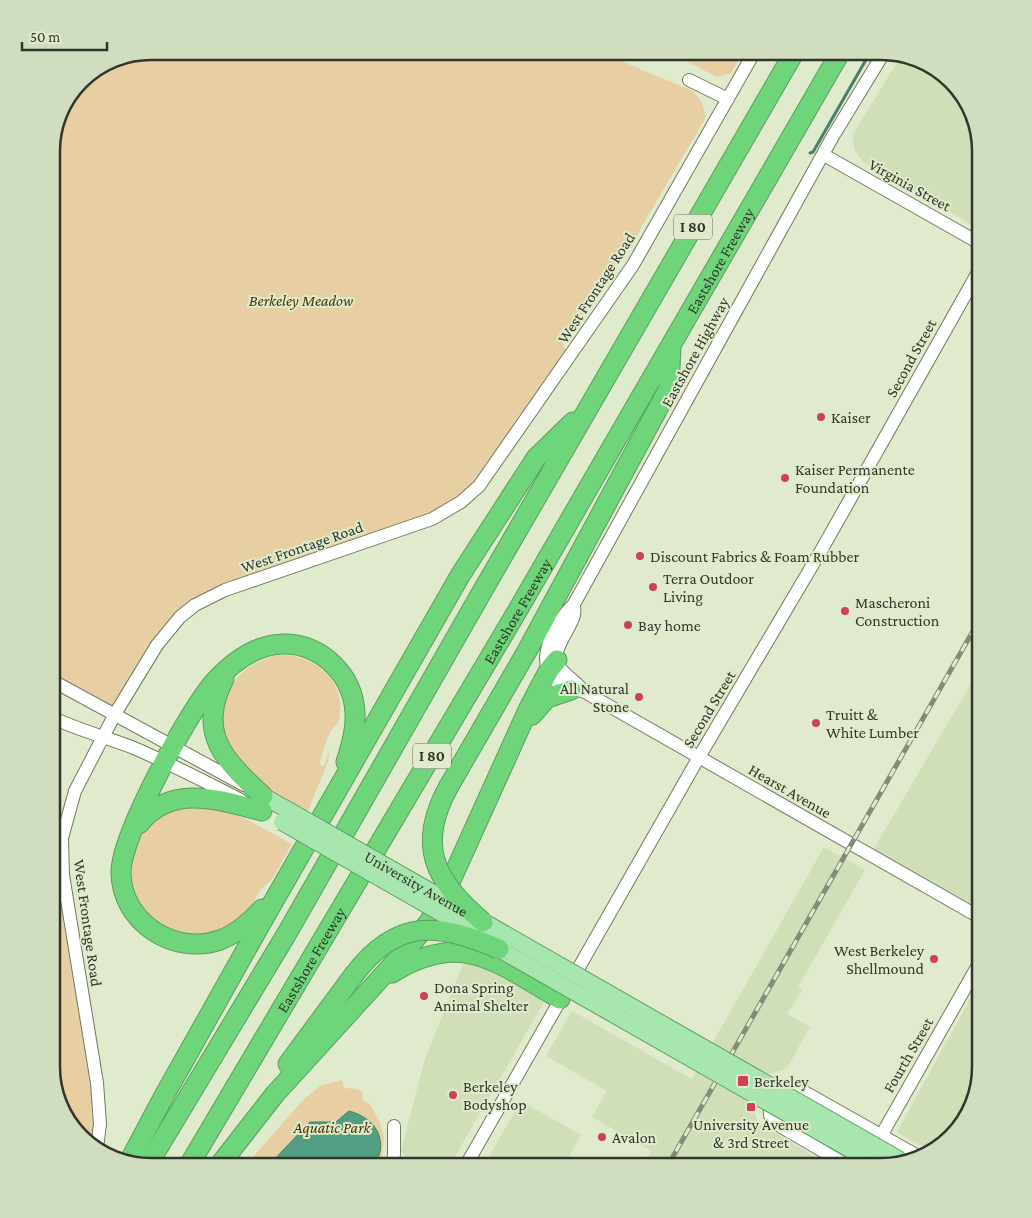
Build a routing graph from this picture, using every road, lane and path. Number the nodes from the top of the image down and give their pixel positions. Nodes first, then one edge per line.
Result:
1 (750, 60) edge
2 (790, 60) edge
3 (836, 60) edge
4 (880, 60) edge
5 (689, 80) dead end
6 (728, 99) junction
7 (824, 155) junction
8 (972, 239) edge
9 (972, 283) edge
10 (671, 343) junction
11 (592, 403) junction
12 (238, 662) junction
13 (553, 665) junction
14 (60, 685) edge
15 (577, 690) junction
16 (115, 714) junction
17 (60, 721) edge
18 (103, 736) junction
19 (511, 751) junction
20 (170, 754) junction
21 (699, 757) junction
22 (262, 804) junction
23 (285, 816) junction
24 (322, 818) junction
25 (124, 851) junction
26 (292, 870) junction
27 (972, 913) edge
28 (483, 922) junction
29 (499, 949) junction
30 (972, 976) edge
31 (560, 999) junction
32 (358, 1001) junction
33 (394, 1126) dead end
34 (881, 1136) junction
35 (98, 1141) edge
36 (230, 1151) junction
37 (911, 1153) edge
38 (133, 1156) edge
39 (894, 1157) edge
40 (152, 1158) edge
41 (193, 1158) edge
42 (225, 1158) edge
43 (392, 1158) edge
44 (470, 1158) edge
45 (835, 1158) edge
46 (865, 1158) edge
47 (870, 1158) edge

1 - 6 street, West Frontage Road
2 - 11 highway, I 80
3 - 10 highway, Eastshore Freeway / I 80
4 - 7 street, Eastshore Highway
5 - 6 street
6 - 16 street, West Frontage Road
7 - 8 street, Virginia Street
7 - 13 street, Eastshore Highway
9 - 21 street, Second Street
10 - 28 highway, bridge
10 - 41 highway, Eastshore Freeway / I 80
11 - 24 highway
11 - 40 highway, I 80
12 - 20 highway
12 - 22 highway
12 - 24 highway
13 - 15 street, Hearst Avenue
13 - 19 highway
14 - 16 street, University Avenue
15 - 19 highway
15 - 21 street, Hearst Avenue
16 - 18 street, West Frontage Road
16 - 20 street, University Avenue
17 - 18 street, University Avenue
18 - 20 street, University Avenue
18 - 35 street, West Frontage Road
19 - 32 highway
20 - 22 street, University Avenue
20 - 22 street, University Avenue
20 - 25 highway
21 - 27 street, Hearst Avenue
21 - 31 street, Second Street
22 - 23 main road, University Avenue
22 - 25 highway
23 - 28 main road, University Avenue, bridge
23 - 29 main road, University Avenue, bridge
24 - 26 highway
25 - 26 highway
26 - 38 highway
28 - 39 main road, University Avenue, bridge
29 - 36 highway, bridge
29 - 46 main road, University Avenue, bridge
30 - 34 street, Fourth Street
31 - 32 highway
31 - 44 street, Second Street
32 - 36 highway
33 - 43 street
34 - 37 street
34 - 45 street
34 - 47 street, Fourth Street
36 - 42 highway

